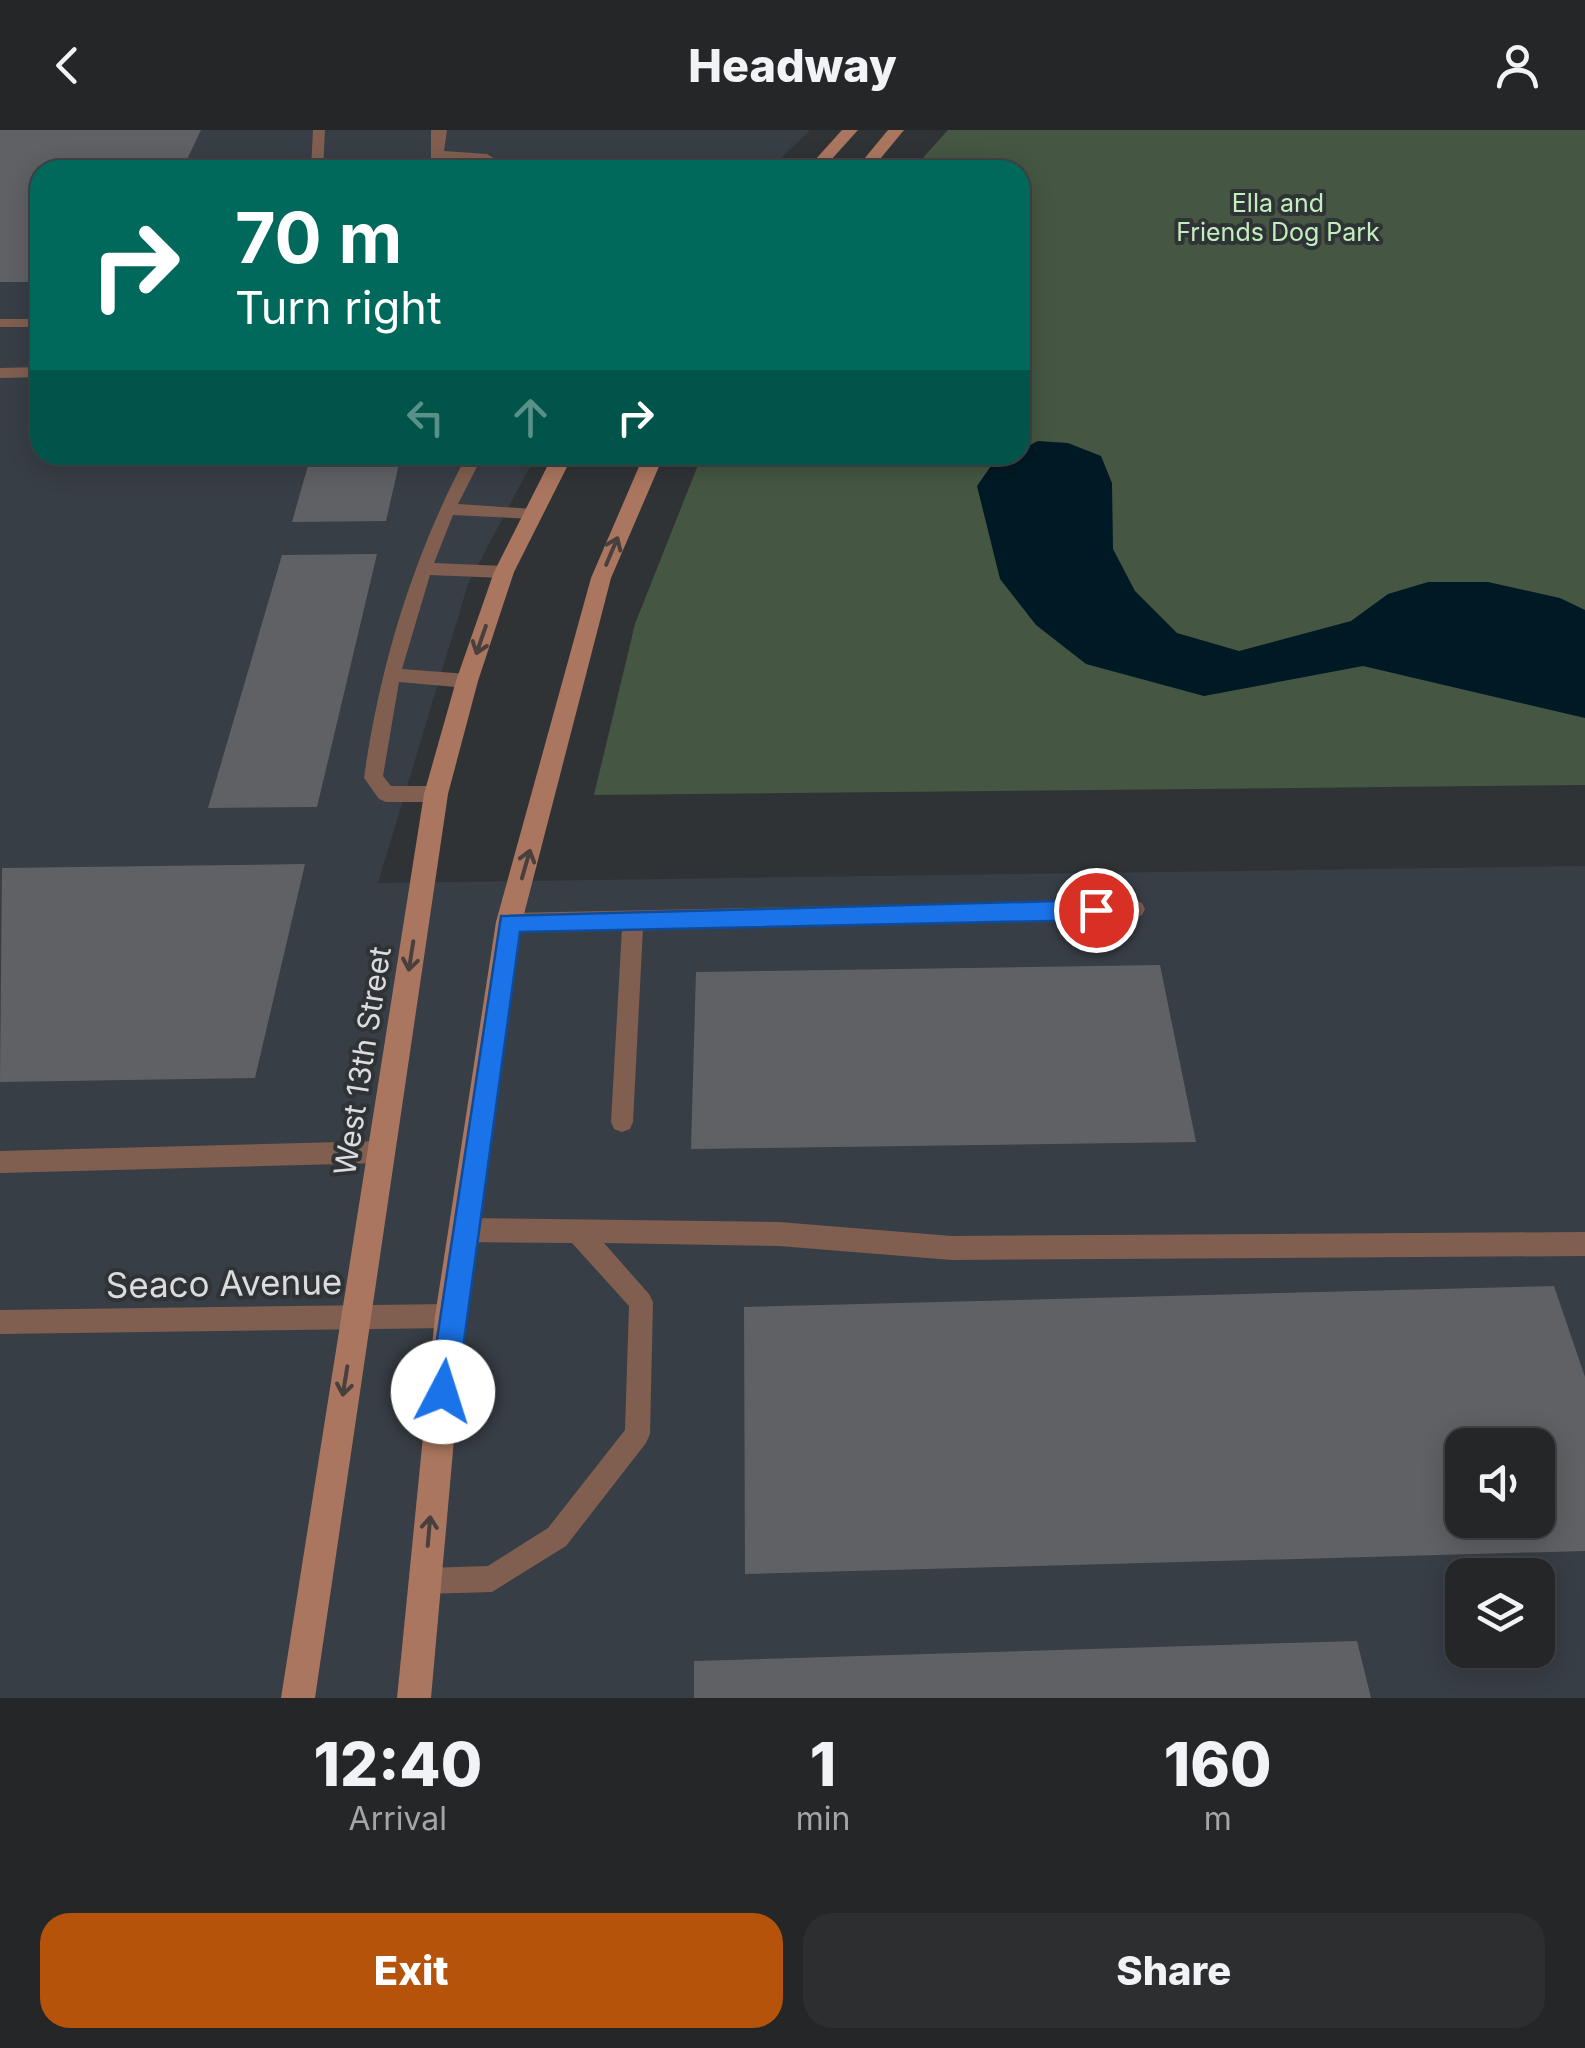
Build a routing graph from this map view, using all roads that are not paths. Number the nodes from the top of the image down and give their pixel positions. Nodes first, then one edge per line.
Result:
1 (319, 130) edge
2 (439, 130) edge
3 (850, 130) edge
4 (896, 130) edge
5 (487, 159) dead end
6 (318, 160) edge
7 (823, 160) edge
8 (871, 160) edge
9 (0, 323) edge
10 (30, 323) edge
11 (0, 372) edge
12 (30, 372) edge
13 (470, 465) edge
14 (558, 465) edge
15 (650, 465) edge
16 (448, 508) junction
17 (533, 514) junction
18 (427, 569) junction
19 (504, 572) junction
20 (392, 675) junction
21 (467, 681) junction
22 (436, 794) junction
23 (1135, 909) dead end
24 (633, 920) junction
25 (510, 922) junction
26 (622, 1122) dead end
27 (380, 1152) junction
28 (0, 1162) edge
29 (463, 1230) junction
30 (578, 1232) junction
31 (1585, 1244) edge
32 (355, 1316) junction
33 (450, 1316) junction
34 (0, 1322) edge
35 (424, 1581) junction
36 (298, 1698) edge
37 (414, 1698) edge

1 - 6 lane
2 - 5 street
3 - 7 main road
4 - 8 main road
9 - 10 lane
11 - 12 lane
13 - 16 lane
14 - 17 main road, West 13th Street
25 -> 15 main road
16 - 17 lane
16 - 18 lane
17 - 19 main road, West 13th Street
18 - 19 lane
18 - 20 lane
19 -> 21 main road, West 13th Street
20 - 21 lane
20 - 22 lane
21 - 22 main road, West 13th Street
22 -> 27 main road, West 13th Street
23 - 24 lane
24 - 25 lane
24 - 26 lane
25 - 29 main road
27 - 28 lane
27 - 32 main road, West 13th Street
29 - 30 lane
29 - 33 main road
30 - 31 lane
30 - 35 lane
32 - 33 lane, Seaco Avenue
32 - 34 lane, Seaco Avenue
32 -> 36 main road, West 13th Street
35 -> 33 main road
35 - 37 main road

